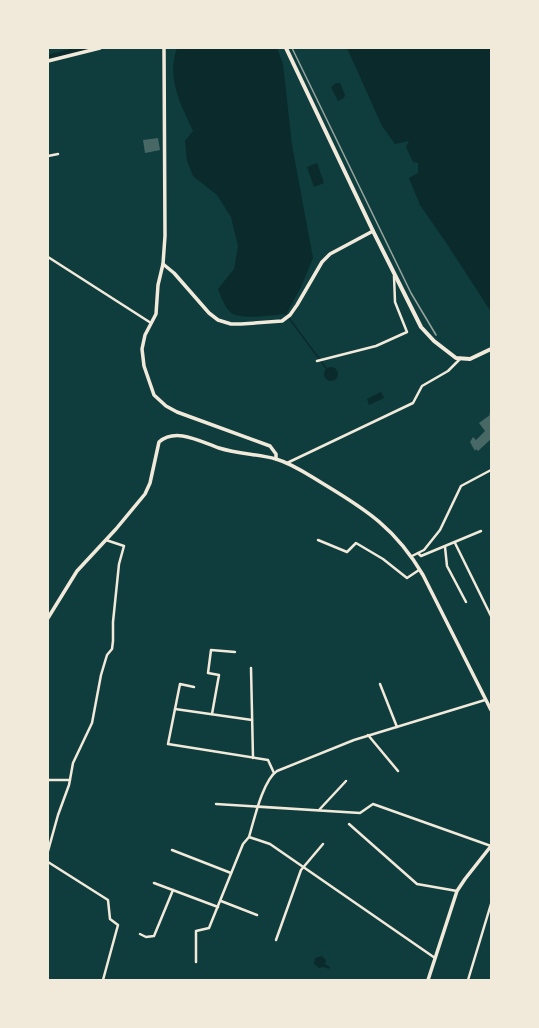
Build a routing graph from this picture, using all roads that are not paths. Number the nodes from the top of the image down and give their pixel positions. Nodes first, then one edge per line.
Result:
1 (100, 48) edge
2 (164, 48) edge
3 (286, 48) edge
4 (48, 60) edge
5 (58, 154) dead end
6 (48, 156) edge
7 (373, 231) junction
8 (48, 256) edge
9 (163, 264) junction
10 (394, 271) junction
11 (403, 289) junction
12 (395, 290) junction
13 (151, 323) junction
14 (491, 349) edge
15 (460, 359) junction
16 (320, 361) dead end
17 (276, 459) junction
18 (287, 463) junction
19 (491, 470) edge
20 (481, 531) dead end
21 (106, 540) junction
22 (318, 540) dead end
23 (455, 543) junction
24 (445, 547) junction
25 (418, 553) junction
26 (412, 556) junction
27 (420, 570) junction
28 (466, 602) dead end
29 (491, 616) edge
30 (48, 618) edge
31 (235, 652) dead end
32 (251, 668) dead end
33 (380, 684) dead end
34 (194, 687) dead end
35 (485, 700) junction
36 (175, 709) junction
37 (491, 710) edge
38 (212, 714) junction
39 (252, 720) junction
40 (397, 726) junction
41 (368, 735) junction
42 (253, 758) junction
43 (398, 771) dead end
44 (274, 773) junction
45 (48, 780) edge
46 (70, 780) junction
47 (346, 781) dead end
48 (216, 804) dead end
49 (258, 807) junction
50 (318, 810) junction
51 (349, 824) dead end
52 (249, 837) junction
53 (323, 844) dead end
54 (491, 846) edge
55 (172, 850) dead end
56 (48, 851) edge
57 (48, 862) edge
58 (304, 868) junction
59 (232, 873) junction
60 (154, 882) dead end
61 (173, 890) junction
62 (457, 891) junction
63 (221, 901) junction
64 (491, 904) edge
65 (218, 907) junction
66 (257, 915) dead end
67 (140, 934) dead end
68 (276, 940) dead end
69 (435, 958) junction
70 (196, 962) dead end
71 (103, 980) edge
72 (428, 980) edge
73 (468, 980) edge

1 - 4 street
2 - 9 street
3 - 7 main road
5 - 6 street
7 - 9 street
7 - 10 main road
8 - 13 street
9 - 13 street
10 - 11 main road
10 - 12 street
11 - 12 street
11 - 15 main road
12 - 16 street
13 - 17 street
14 - 15 main road
15 - 18 street
17 - 18 street
17 - 21 street
18 - 26 street
19 - 25 street
20 - 23 street
21 - 30 street
21 - 46 street
22 - 27 street
23 - 24 street
23 - 29 street
24 - 25 street
24 - 28 street
25 - 26 street
26 - 27 street
27 - 35 street
31 - 38 street
32 - 39 street
33 - 40 street
34 - 36 street
35 - 37 street
35 - 40 street
36 - 38 street
36 - 42 street
38 - 39 street
39 - 42 street
40 - 41 street
41 - 43 street
41 - 44 street
42 - 44 street
44 - 49 street
45 - 46 street
46 - 56 street
47 - 50 street
48 - 49 street
49 - 50 street
49 - 52 street
50 - 54 street
51 - 62 street
52 - 58 street
52 - 59 street
53 - 58 street
54 - 62 street
55 - 59 street
57 - 71 street
58 - 68 street
58 - 69 street
59 - 63 street
60 - 61 street
61 - 65 street
61 - 67 street
62 - 69 street
63 - 65 street
63 - 66 street
64 - 73 street
65 - 70 street
69 - 72 street

